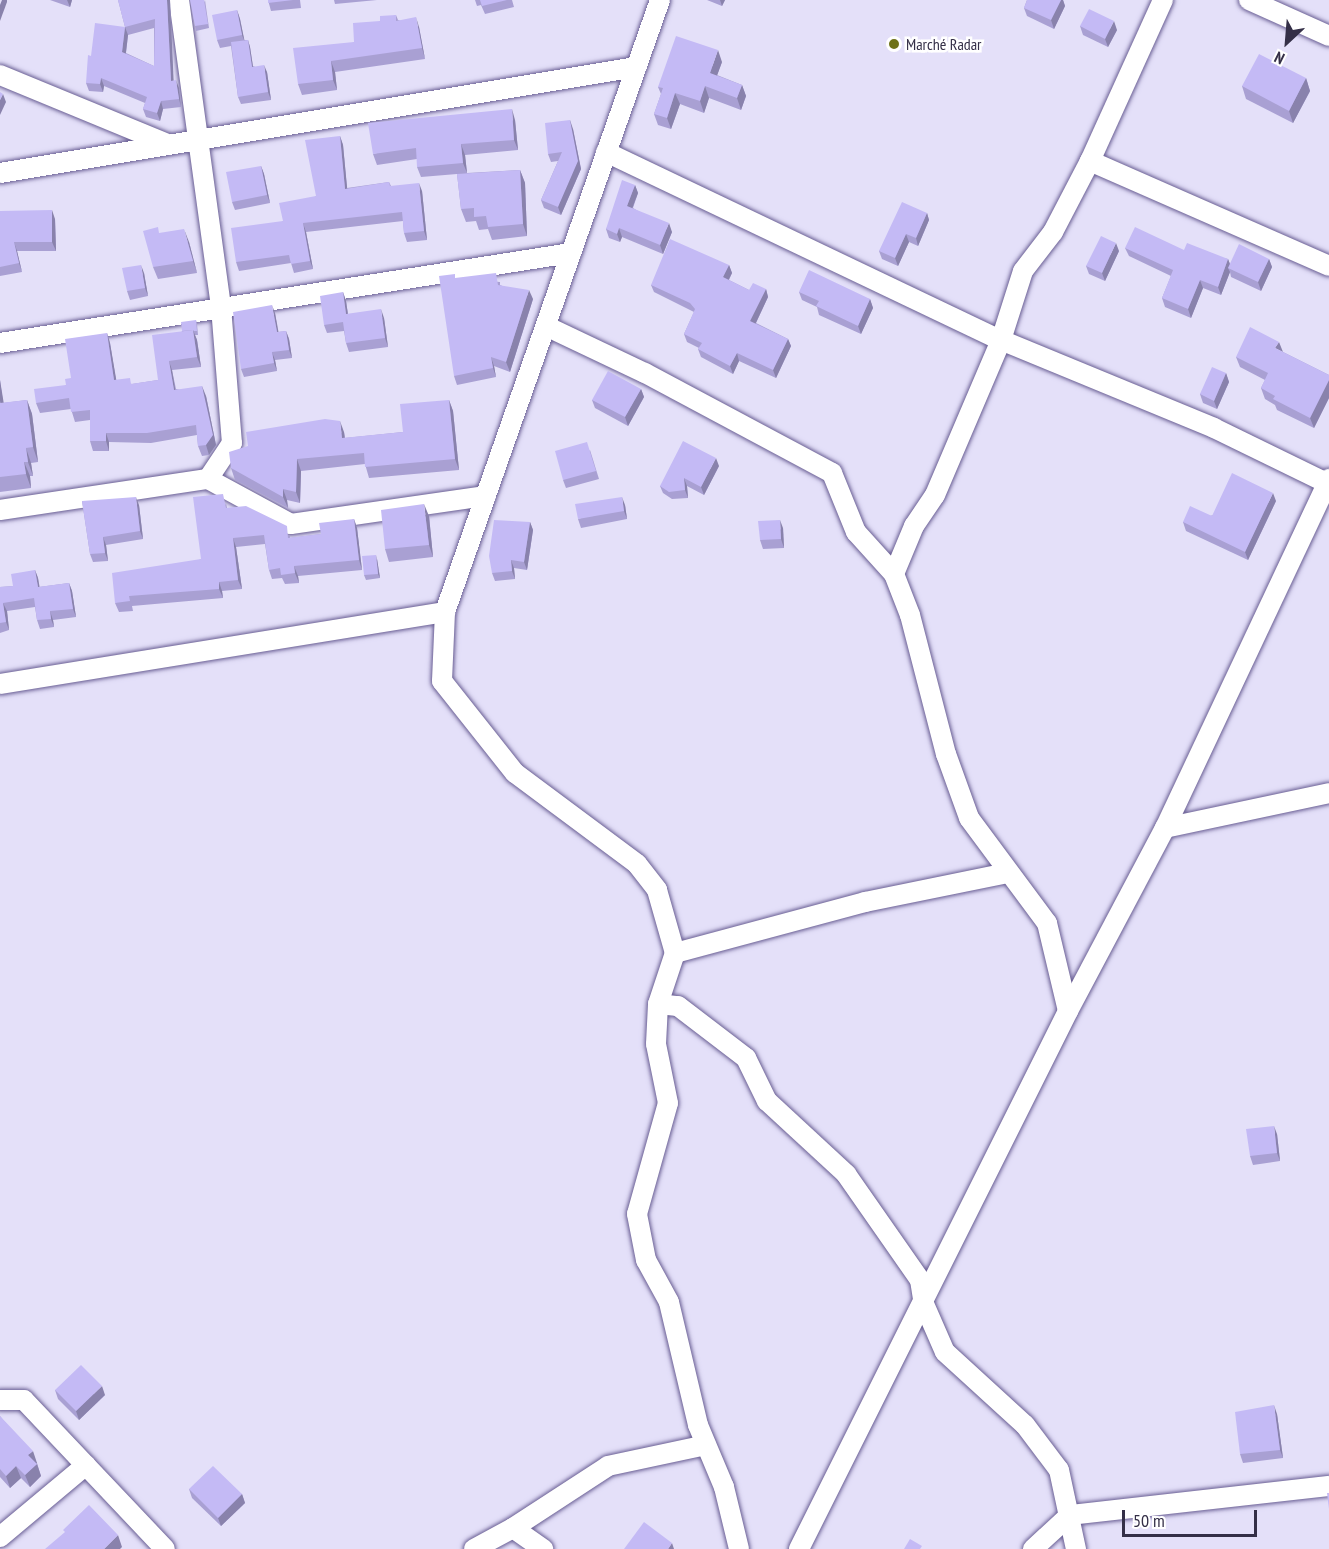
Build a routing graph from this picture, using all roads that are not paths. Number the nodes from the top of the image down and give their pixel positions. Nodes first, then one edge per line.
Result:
1 (178, 0) edge
2 (660, 0) edge
3 (1163, 0) edge
4 (1249, 0) edge
5 (1329, 36) edge
6 (636, 67) junction
7 (0, 75) edge
8 (200, 142) junction
9 (168, 145) junction
10 (606, 152) junction
11 (1090, 161) junction
12 (0, 173) edge
13 (571, 253) junction
14 (1329, 266) edge
15 (221, 308) junction
16 (548, 327) junction
17 (1001, 340) junction
18 (0, 343) edge
19 (208, 479) junction
20 (1328, 481) edge
21 (486, 496) junction
22 (0, 510) edge
23 (894, 574) junction
24 (446, 612) junction
25 (0, 684) edge
26 (1329, 793) edge
27 (1165, 828) junction
28 (1008, 873) junction
29 (675, 953) junction
30 (658, 1004) junction
31 (1068, 1011) junction
32 (924, 1304) junction
33 (0, 1400) edge
34 (706, 1445) junction
35 (86, 1465) junction
36 (1329, 1486) edge
37 (1070, 1515) junction
38 (513, 1528) junction
39 (0, 1537) edge
40 (165, 1549) edge
41 (474, 1549) edge
42 (543, 1549) edge
43 (739, 1549) edge
44 (799, 1549) edge
45 (1033, 1549) edge
46 (1076, 1549) edge

1 - 8 street
2 - 6 street
3 - 11 street
4 - 5 street
6 - 8 street
6 - 10 street
7 - 9 street
8 - 9 street
8 - 15 street
9 - 12 street
10 - 13 street
10 - 17 street
11 - 14 street
11 - 17 street
13 - 15 street
13 - 16 street
15 - 18 street
15 - 19 street
16 - 21 street
16 - 23 street
17 - 20 street
17 - 23 street
19 - 21 street
19 - 22 street
20 - 27 street
21 - 24 street
23 - 28 street
24 - 25 street
24 - 29 street
26 - 27 street
27 - 31 street
28 - 29 street
28 - 31 street
29 - 30 street
30 - 32 street
30 - 34 street
31 - 32 street
32 - 37 street
32 - 44 street
33 - 35 street
34 - 38 street
34 - 43 street
35 - 39 street
35 - 40 street
36 - 37 street
37 - 45 street
37 - 46 street
38 - 41 street
38 - 42 street

